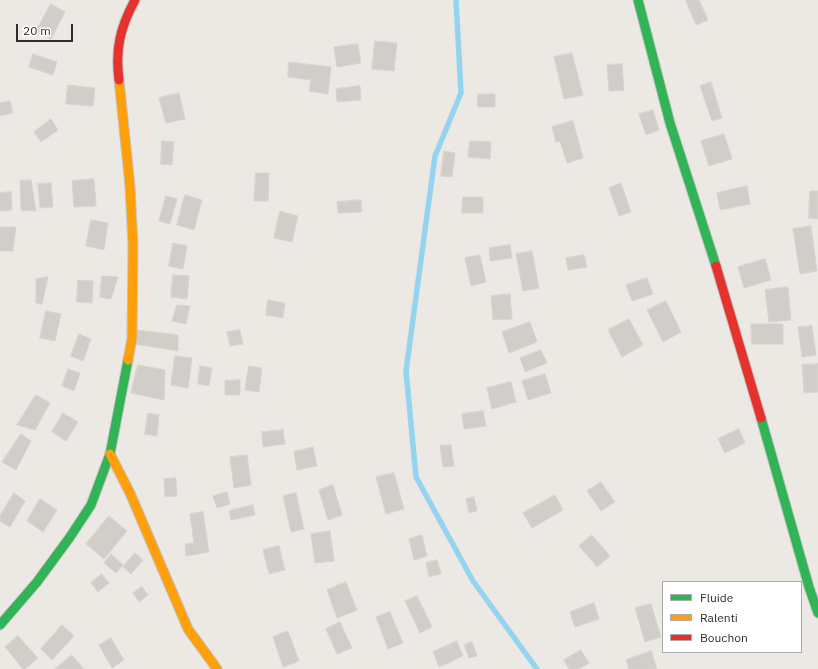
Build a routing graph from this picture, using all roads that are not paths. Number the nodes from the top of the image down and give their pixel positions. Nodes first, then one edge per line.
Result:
1 (135, 0) edge
2 (638, 0) edge
3 (110, 454) junction
4 (818, 613) edge
5 (0, 625) edge
6 (217, 669) edge

1 - 3 street
2 - 4 street
3 - 5 street
3 - 6 street

